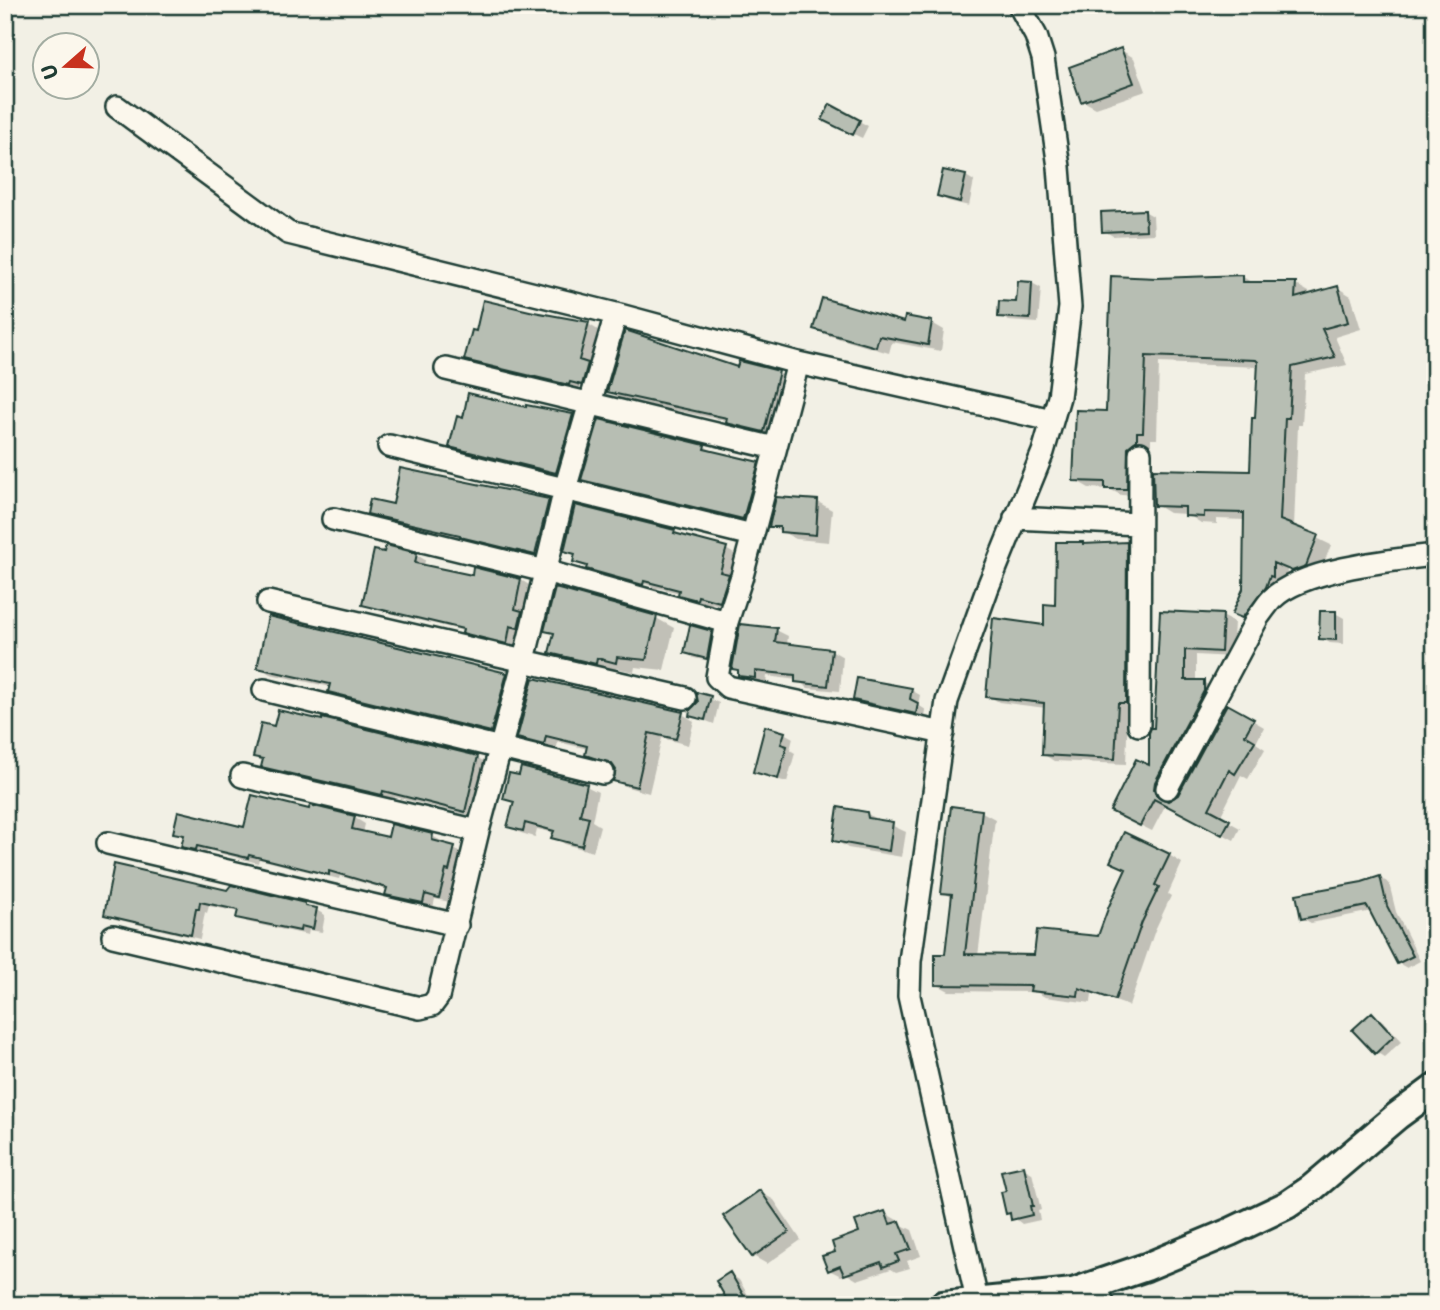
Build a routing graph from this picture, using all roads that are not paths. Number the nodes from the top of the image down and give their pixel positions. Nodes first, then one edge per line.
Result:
1 (1019, 5) edge
2 (117, 107) dead end
3 (616, 314) junction
4 (798, 363) junction
5 (446, 369) dead end
6 (589, 404) junction
7 (1052, 420) junction
8 (389, 446) dead end
9 (775, 448) junction
10 (1140, 453) dead end
11 (565, 489) junction
12 (1015, 518) junction
13 (333, 519) dead end
14 (1138, 524) junction
15 (752, 535) junction
16 (1435, 555) edge
17 (545, 571) junction
18 (268, 602) dead end
19 (727, 622) junction
20 (524, 660) junction
21 (264, 690) dead end
22 (685, 698) dead end
23 (1139, 725) dead end
24 (943, 733) junction
25 (500, 748) junction
26 (603, 773) dead end
27 (242, 776) dead end
28 (1167, 788) dead end
29 (478, 831) junction
30 (108, 843) dead end
31 (457, 925) junction
32 (113, 936) dead end
33 (1435, 1088) edge
34 (1099, 1295) edge
35 (977, 1300) junction
36 (943, 1305) edge

1 - 7 street
2 - 3 street
3 - 4 street
3 - 6 street
4 - 7 street
4 - 9 street
5 - 6 street
6 - 9 street
6 - 11 street
7 - 12 street
8 - 11 street
9 - 15 street
10 - 14 street
11 - 15 street
11 - 17 street
12 - 14 street
12 - 24 street
13 - 17 street
14 - 23 street
15 - 19 street
16 - 28 street
17 - 19 street
17 - 20 street
18 - 20 street
19 - 24 street
20 - 22 street
20 - 25 street
21 - 25 street
24 - 35 street
25 - 26 street
25 - 29 street
27 - 29 street
29 - 31 street
30 - 31 street
31 - 32 street
33 - 34 street
34 - 35 street
35 - 36 street

